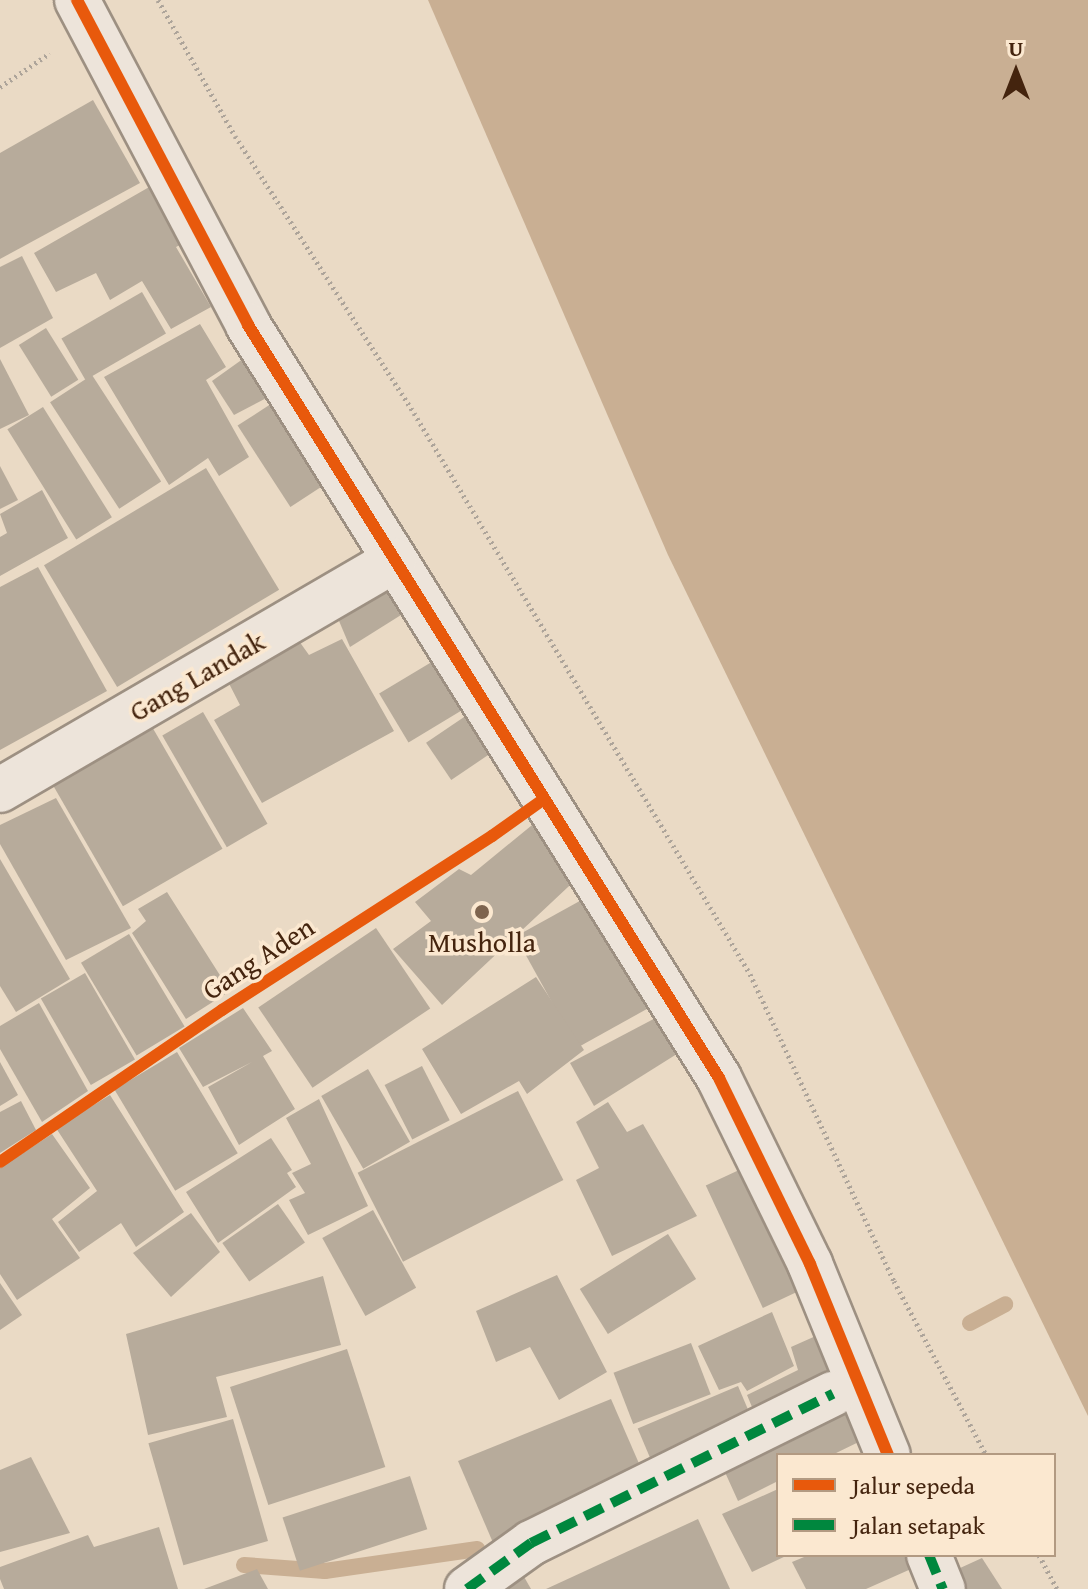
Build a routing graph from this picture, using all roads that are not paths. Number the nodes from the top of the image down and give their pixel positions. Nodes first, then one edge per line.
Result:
1 (77, 0) edge
2 (394, 561) junction
3 (0, 790) edge
4 (833, 1394) dead end
5 (887, 1453) edge
6 (930, 1557) edge
7 (467, 1589) edge
8 (943, 1589) edge

1 - 2 street
2 - 3 street, Gang Landak
2 - 5 street
4 - 7 street
6 - 8 street

